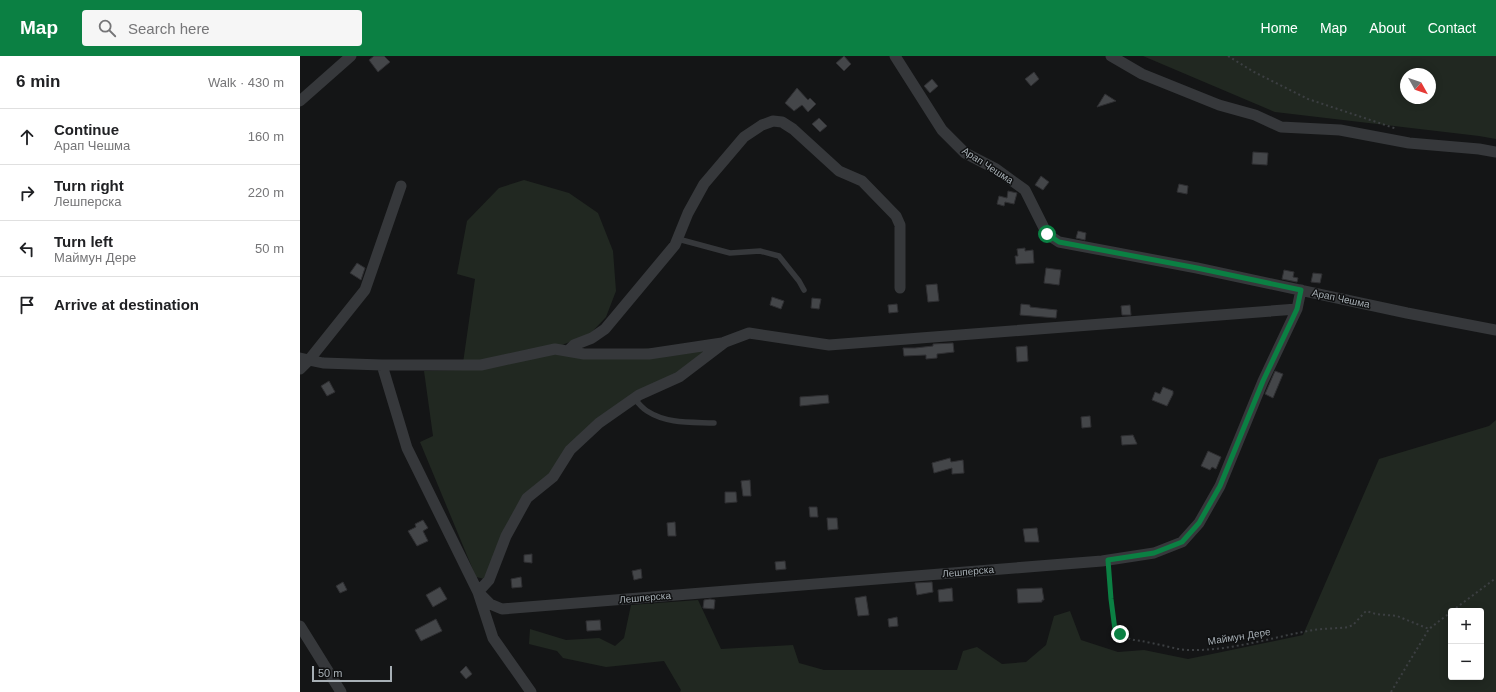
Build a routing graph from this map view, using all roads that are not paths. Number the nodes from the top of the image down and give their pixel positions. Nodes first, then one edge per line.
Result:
1 (351, 56) edge
2 (895, 56) edge
3 (1111, 56) edge
4 (300, 101) edge
5 (1496, 152) edge
6 (402, 186) dead end
7 (678, 239) junction
8 (900, 288) dead end
9 (804, 290) dead end
10 (1301, 290) junction
11 (1297, 309) junction
12 (1496, 330) edge
13 (725, 342) junction
14 (568, 351) junction
15 (305, 359) edge
16 (382, 365) junction
17 (300, 370) edge
18 (634, 398) junction
19 (714, 423) dead end
20 (478, 592) junction
21 (300, 626) edge
22 (341, 692) edge
23 (531, 692) edge

1 - 4 street
2 - 10 street, Арап Чешма
3 - 5 street
6 - 15 street
7 - 8 street
7 - 9 lane
7 - 14 street
10 - 11 street, Лешперска
10 - 12 street, Арап Чешма
11 - 13 street
11 - 20 street, Лешперска
13 - 14 street
13 - 18 street
14 - 16 street
15 - 16 street
15 - 17 street
16 - 20 street
18 - 19 lane
18 - 20 street
20 - 23 street
21 - 22 street

